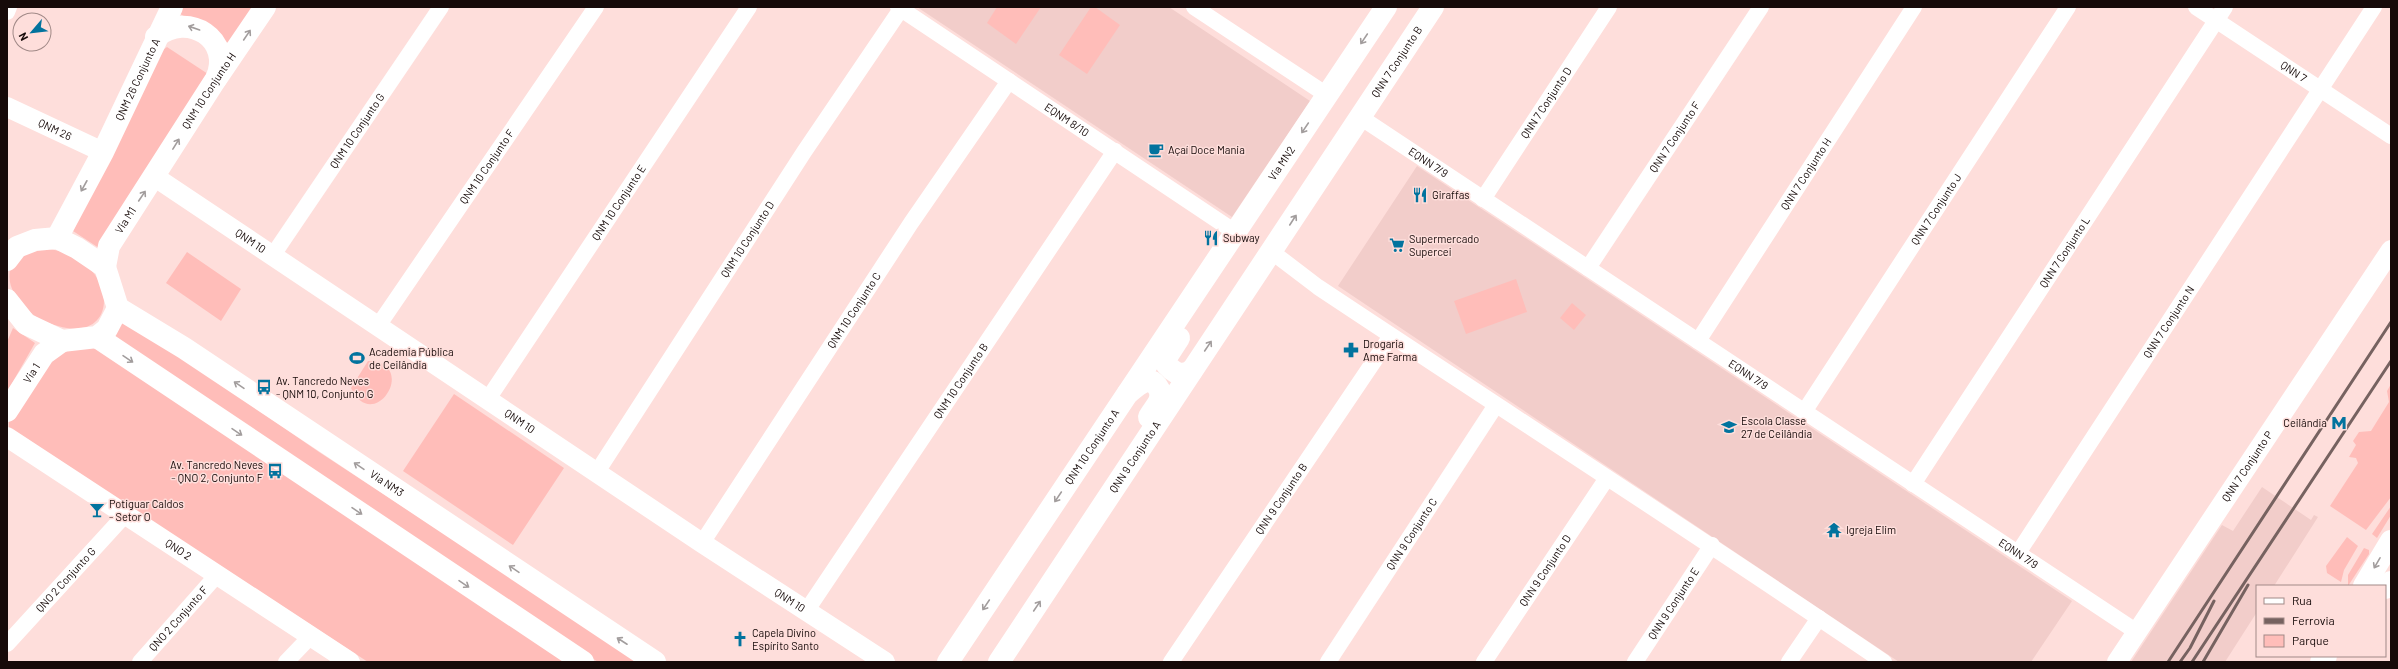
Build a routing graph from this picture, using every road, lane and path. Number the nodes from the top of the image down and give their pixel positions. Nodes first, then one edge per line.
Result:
1 (10, 7) edge
2 (172, 7) edge
3 (265, 7) edge
4 (441, 7) edge
5 (596, 7) edge
6 (749, 7) edge
7 (1386, 7) edge
8 (1420, 7) edge
9 (1433, 7) edge
10 (1609, 7) edge
11 (1761, 7) edge
12 (1914, 7) edge
13 (2068, 7) edge
14 (2196, 7) edge
15 (2225, 7) edge
16 (2374, 7) edge
17 (899, 8) edge
18 (1205, 10) edge
19 (7, 12) edge
20 (2216, 21) junction
21 (156, 37) junction
22 (1009, 81) junction
23 (214, 82) junction
24 (2319, 89) junction
25 (1327, 96) junction
26 (7, 107) edge
27 (1363, 112) junction
28 (2391, 136) edge
29 (1115, 151) junction
30 (103, 152) junction
31 (155, 177) junction
32 (1483, 199) junction
33 (1249, 211) junction
34 (1235, 232) junction
35 (57, 238) junction
36 (10, 250) edge
37 (2391, 250) edge
38 (1272, 252) junction
39 (273, 255) junction
40 (105, 267) junction
41 (1588, 268) junction
42 (118, 308) junction
43 (9, 309) edge
44 (378, 326) junction
45 (1391, 336) junction
46 (96, 337) junction
47 (62, 341) junction
48 (1698, 341) junction
49 (1192, 370) junction
50 (1126, 395) junction
51 (488, 399) junction
52 (1496, 405) junction
53 (7, 411) edge
54 (1804, 412) junction
55 (7, 437) edge
56 (597, 472) junction
57 (1607, 478) junction
58 (1913, 484) junction
59 (124, 516) junction
60 (2391, 541) edge
61 (702, 543) junction
62 (1712, 545) junction
63 (2018, 553) junction
64 (1068, 560) junction
65 (217, 576) junction
66 (2365, 585) edge
67 (807, 610) junction
68 (1819, 618) junction
69 (2137, 632) junction
70 (310, 637) junction
71 (7, 644) edge
72 (140, 662) edge
73 (286, 662) edge
74 (350, 662) edge
75 (583, 662) edge
76 (655, 662) edge
77 (885, 662) edge
78 (948, 662) edge
79 (999, 662) edge
80 (1171, 662) edge
81 (1328, 662) edge
82 (1484, 662) edge
83 (1635, 662) edge
84 (1789, 662) edge
85 (1884, 662) edge
86 (2117, 662) edge

1 - 19 street
2 - 21 main road, QNM 26 Conjunto A
23 -> 3 main road, QNM 10 Conjunto H
4 - 39 street, QNM 10 Conjunto G
5 - 44 street, QNM 10 Conjunto F
6 - 51 street, QNM 10 Conjunto E
7 -> 25 main road, Via MN2
8 - 27 main road
9 - 27 main road, QNN 7 Conjunto B
10 - 32 street, QNN 7 Conjunto D
11 - 41 street, QNN 7 Conjunto F
12 - 48 street, QNN 7 Conjunto H
13 - 54 street, QNN 7 Conjunto J
14 - 20 street, QNN 7
15 - 20 street, QNN 7 Conjunto L
16 - 24 street, QNN 7 Conjunto N
17 - 22 street, EQNM 8/10
17 - 56 street, QNM 10 Conjunto D
18 - 25 street
20 - 24 street, QNN 7
20 - 58 street, QNN 7 Conjunto L
23 -> 21 main road
21 - 30 main road, QNM 26 Conjunto A
22 - 29 street, EQNM 8/10
22 - 61 street, QNM 10 Conjunto C
31 -> 23 main road, QNM 10 Conjunto H
24 - 28 street, QNN 7
24 - 63 street, QNN 7 Conjunto N
25 -> 33 main road, Via MN2
26 - 30 street, QNM 26
27 - 32 street, EQNN 7/9
38 -> 27 main road
29 - 34 street, EQNM 8/10
29 - 67 street, QNM 10 Conjunto B
30 -> 35 main road
31 - 39 street, QNM 10
40 -> 31 main road, Via M1
32 - 41 street, EQNN 7/9
33 - 34 main road, Via MN2
33 - 49 main road
34 - 50 main road, QNM 10 Conjunto A
35 - 36 main road
35 - 40 main road
37 - 69 street, QNN 7 Conjunto P
38 - 45 street
49 -> 38 main road, QNN 9 Conjunto A
39 - 44 street, QNM 10
40 - 42 main road
41 - 48 street, EQNN 7/9
42 - 46 main road
76 -> 42 main road, Via NM3
43 - 47 main road
44 - 51 street, QNM 10
45 - 52 street
45 - 80 street, QNN 9 Conjunto B
46 - 47 main road
46 -> 75 main road
47 - 53 main road, Via 1
48 - 54 street, EQNN 7/9
49 - 64 main road, QNN 9 Conjunto A
50 - 64 main road
50 -> 78 main road, QNM 10 Conjunto A
51 - 56 street, QNM 10
52 - 57 street
52 - 81 street, QNN 9 Conjunto C
54 - 58 street, EQNN 7/9
55 - 59 street, QNO 2
56 - 61 street, QNM 10
57 - 62 street
57 - 82 street, QNN 9 Conjunto D
58 - 63 street, EQNN 7/9
59 - 65 street, QNO 2
59 - 71 street, QNO 2 Conjunto G
60 -> 66 main road
61 - 67 street, QNM 10
62 - 68 street
62 - 83 street, QNN 9 Conjunto E
63 - 69 street, EQNN 7/9
79 -> 64 main road, QNN 9 Conjunto A
65 - 70 street, QNO 2
65 - 72 street, QNO 2 Conjunto F
67 - 77 street, QNM 10
68 - 84 street
68 - 85 street
69 - 86 street, QNN 7 Conjunto P
70 - 73 street
70 - 74 street, QNO 2

